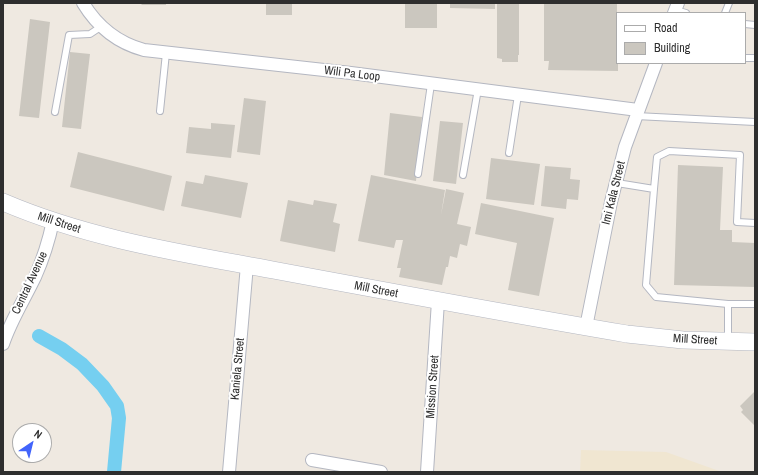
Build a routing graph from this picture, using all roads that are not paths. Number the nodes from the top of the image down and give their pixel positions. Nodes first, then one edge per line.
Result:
1 (83, 3) edge
2 (102, 26) junction
3 (166, 53) junction
4 (656, 64) edge
5 (431, 84) junction
6 (478, 89) junction
7 (518, 95) junction
8 (160, 111) dead end
9 (55, 112) dead end
10 (637, 113) junction
11 (755, 122) edge
12 (509, 153) dead end
13 (418, 174) dead end
14 (463, 175) dead end
15 (617, 182) junction
16 (654, 189) junction
17 (3, 202) edge
18 (53, 221) junction
19 (755, 223) edge
20 (247, 266) junction
21 (438, 301) junction
22 (728, 304) junction
23 (755, 304) edge
24 (586, 327) junction
25 (728, 341) junction
26 (755, 342) edge
27 (3, 344) edge
28 (312, 460) dead end
29 (229, 472) edge
30 (381, 472) edge
31 (427, 472) edge

1 - 2 street, Wili Pa Loop
2 - 3 street, Wili Pa Loop
2 - 9 lane
3 - 5 street, Wili Pa Loop
3 - 8 lane
4 - 10 street, Imi Kala Street
5 - 6 street, Wili Pa Loop
5 - 13 lane
6 - 7 street, Wili Pa Loop
6 - 14 lane
7 - 10 street, Wili Pa Loop
7 - 12 lane
10 - 11 lane
10 - 15 street, Imi Kala Street
15 - 16 lane
15 - 24 street, Imi Kala Street
16 - 19 lane
16 - 22 lane
17 - 18 street, Mill Street
18 - 20 street, Mill Street
18 - 27 street, Central Avenue
20 - 21 street, Mill Street
20 - 29 street, Kaniela Street
21 - 24 street, Mill Street
21 - 31 street, Mission Street
22 - 23 lane
22 - 25 lane
24 - 25 street, Mill Street
25 - 26 street, Mill Street
28 - 30 street

